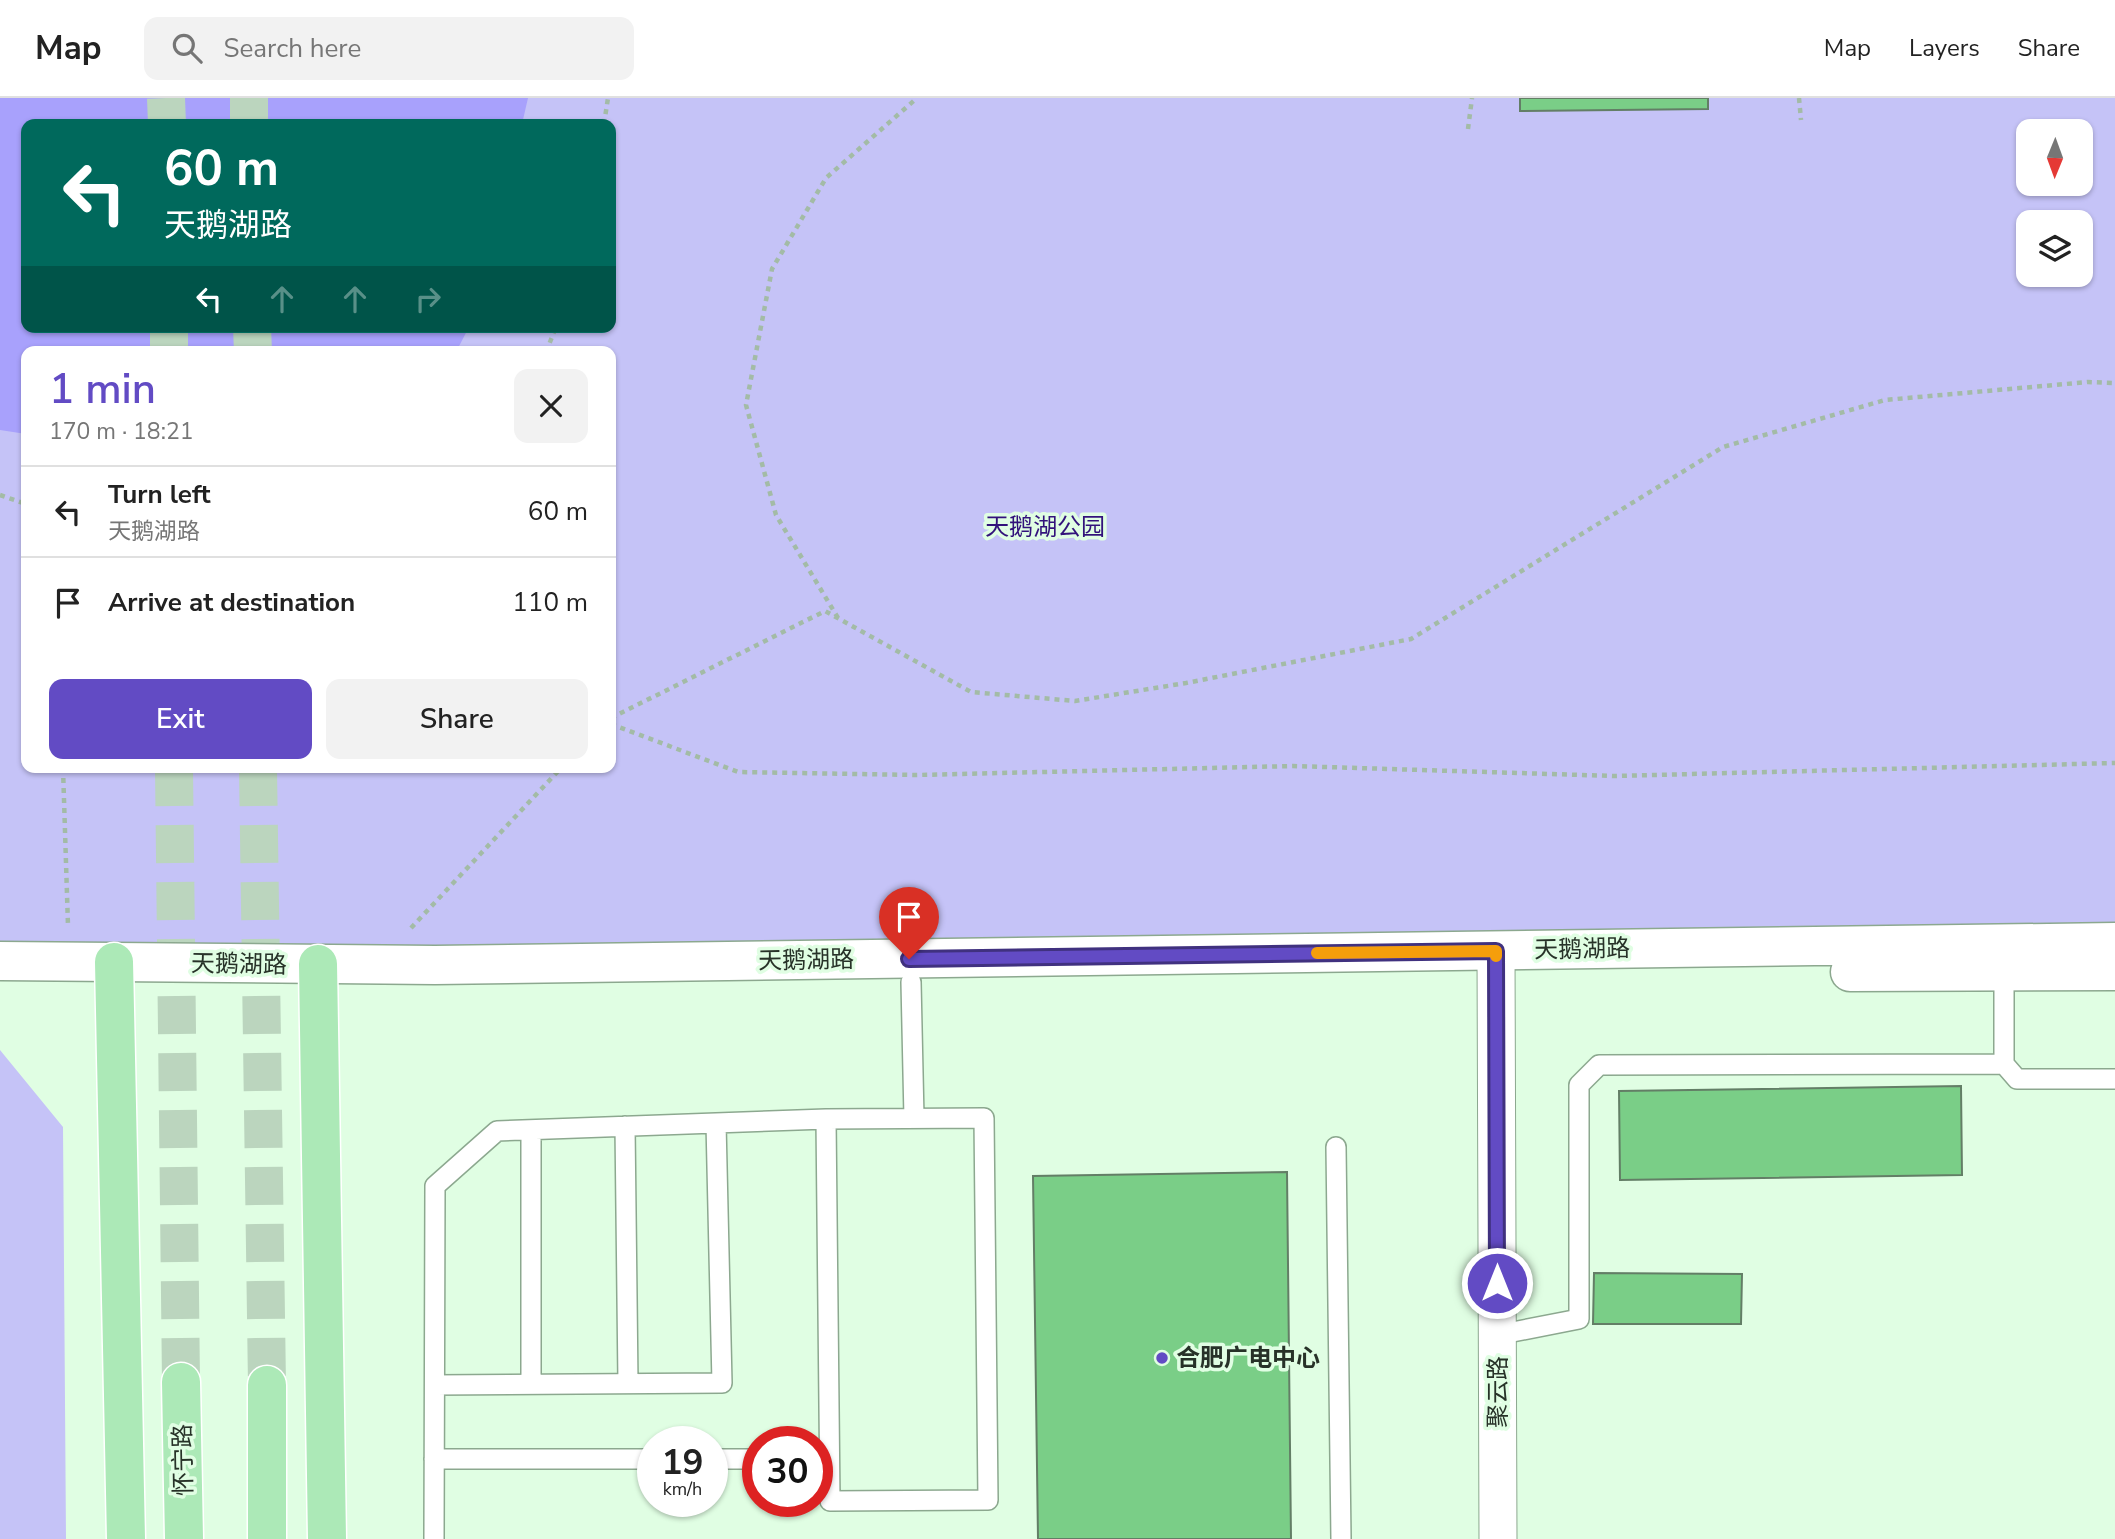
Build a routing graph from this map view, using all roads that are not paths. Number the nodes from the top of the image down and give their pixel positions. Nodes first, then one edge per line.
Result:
1 (2115, 942) edge
2 (1495, 960) junction
3 (0, 961) edge
4 (2115, 971) edge
5 (2004, 973) junction
6 (114, 974) junction
7 (318, 975) junction
8 (911, 982) junction
9 (0, 985) edge
10 (2004, 1064) junction
11 (2115, 1079) edge
12 (914, 1118) junction
13 (827, 1119) junction
14 (716, 1123) junction
15 (625, 1126) junction
16 (531, 1130) junction
17 (1336, 1147) dead end
18 (1497, 1335) junction
19 (181, 1382) tunnel mouth
20 (628, 1383) junction
21 (531, 1384) junction
22 (267, 1385) tunnel mouth
23 (435, 1385) junction
24 (824, 1426) edge
25 (434, 1459) junction
26 (637, 1459) edge
27 (833, 1501) edge
28 (126, 1539) edge
29 (184, 1539) edge
30 (268, 1539) edge
31 (327, 1539) edge
32 (434, 1539) edge
33 (1341, 1539) edge
34 (1498, 1539) edge

1 - 2 street, 天鹅湖路
2 - 5 street, 天鹅湖路
2 - 7 street, 天鹅湖路
2 - 8 street, 天鹅湖路
2 - 18 street, 聚云路
3 - 6 street, 天鹅湖路
4 - 5 street, 天鹅湖路
5 - 10 lane
6 - 7 street, 天鹅湖路
6 - 9 street, 天鹅湖路
6 - 28 main road
7 - 8 street, 天鹅湖路
7 - 31 main road
8 - 12 lane
10 - 11 lane
10 - 18 lane
12 - 13 lane
12 - 27 lane
13 - 14 lane
13 - 24 lane
14 - 15 lane
14 - 20 lane
15 - 16 lane
15 - 20 lane
16 - 21 lane
16 - 23 lane
17 - 33 lane
18 - 34 street, 聚云路
19 - 29 main road, 怀宁路
20 - 21 lane
21 - 23 lane
22 - 30 main road
23 - 25 lane
25 - 26 lane
25 - 32 lane

